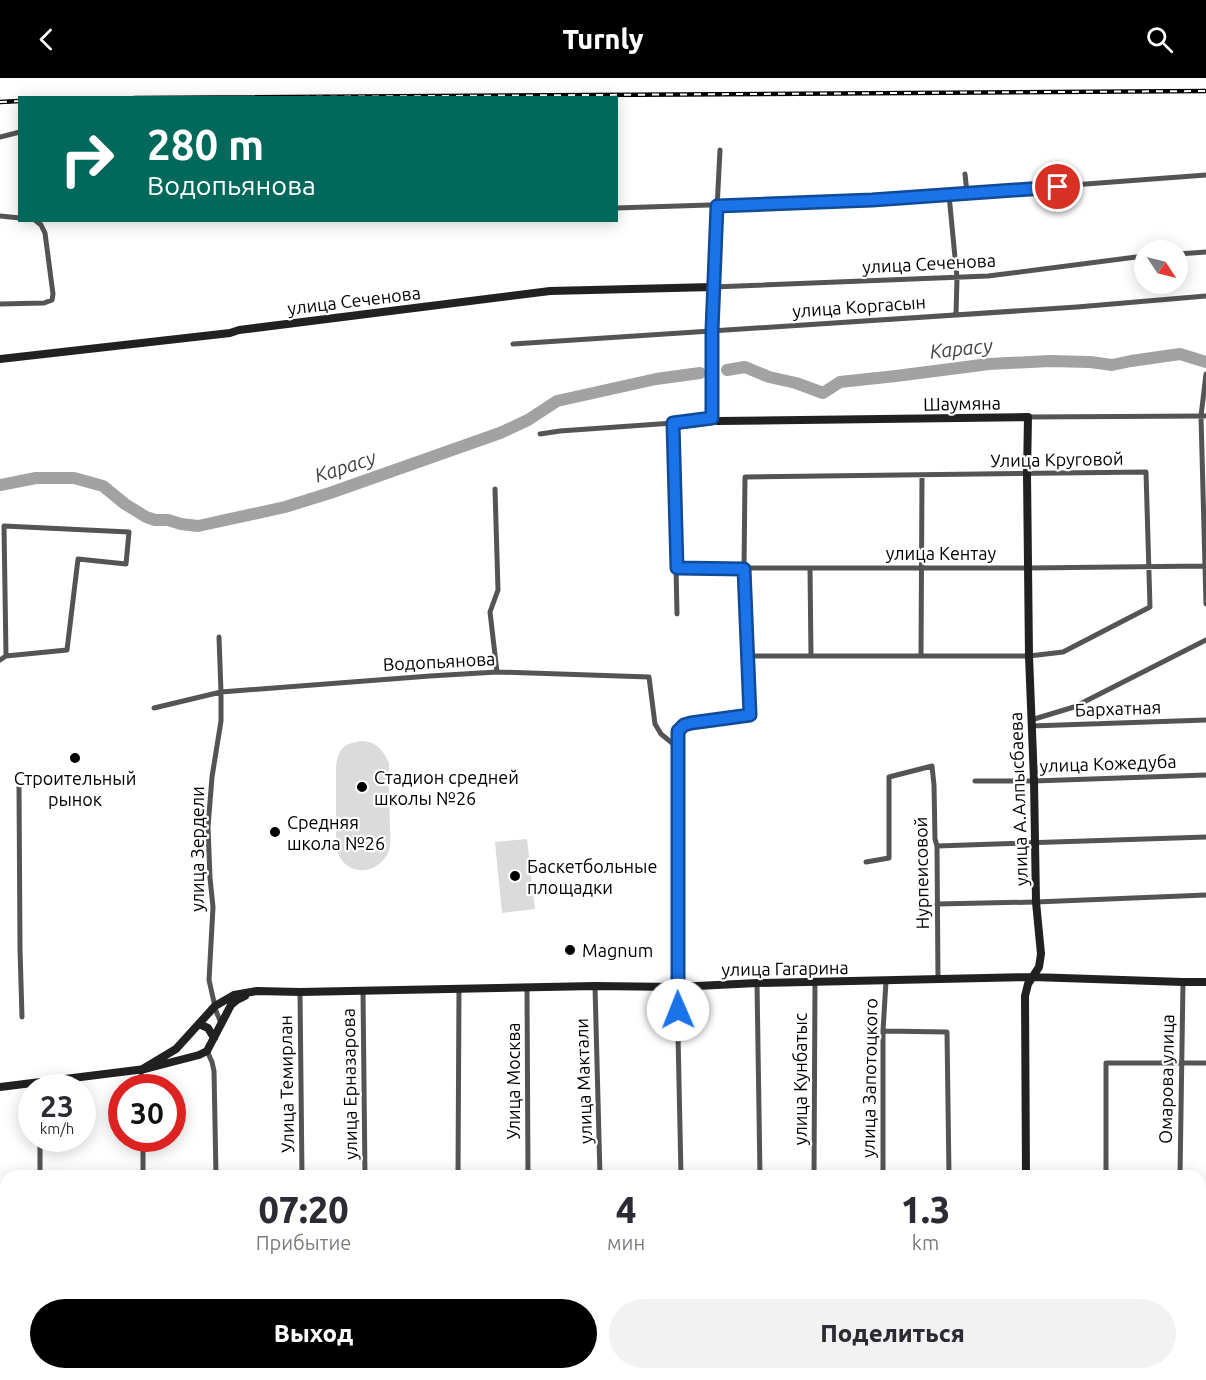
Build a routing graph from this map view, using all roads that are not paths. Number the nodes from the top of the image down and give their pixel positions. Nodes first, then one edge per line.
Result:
1 (18, 132) edge
2 (0, 137) edge
3 (720, 150) dead end
4 (965, 174) dead end
5 (1206, 175) edge
6 (967, 193) junction
7 (949, 195) junction
8 (717, 206) junction
9 (618, 208) edge
10 (0, 216) edge
11 (18, 218) edge
12 (37, 222) edge
13 (1206, 252) edge
14 (1188, 253) edge
15 (1134, 257) edge
16 (957, 278) junction
17 (714, 287) junction
18 (1206, 296) edge
19 (0, 304) edge
20 (956, 315) junction
21 (712, 330) junction
22 (513, 344) dead end
23 (0, 359) edge
24 (1206, 374) edge
25 (1204, 416) edge
26 (1028, 417) junction
27 (715, 420) junction
28 (673, 423) junction
29 (540, 434) dead end
30 (1027, 474) junction
31 (922, 476) junction
32 (495, 489) dead end
33 (1205, 566) edge
34 (1149, 567) junction
35 (677, 568) junction
36 (810, 568) junction
37 (922, 568) junction
38 (1028, 568) junction
39 (744, 569) junction
40 (1206, 604) edge
41 (677, 614) dead end
42 (219, 637) dead end
43 (1206, 640) edge
44 (6, 656) junction
45 (748, 656) junction
46 (811, 656) junction
47 (921, 656) junction
48 (1029, 656) junction
49 (0, 660) edge
50 (497, 672) junction
51 (221, 692) junction
52 (154, 708) dead end
53 (1206, 720) edge
54 (1031, 723) junction
55 (677, 747) junction
56 (1206, 775) edge
57 (975, 781) dead end
58 (1034, 781) junction
59 (19, 786) dead end
60 (1206, 837) edge
61 (1035, 843) junction
62 (937, 846) junction
63 (866, 862) dead end
64 (1206, 895) edge
65 (1036, 902) junction
66 (937, 904) junction
67 (1032, 977) junction
68 (938, 980) junction
69 (886, 981) junction
70 (815, 982) junction
71 (1183, 982) junction
72 (1206, 982) edge
73 (757, 983) junction
74 (595, 986) junction
75 (527, 987) junction
76 (677, 987) junction
77 (459, 988) junction
78 (257, 991) junction
79 (363, 991) junction
80 (300, 992) junction
81 (215, 1006) junction
82 (22, 1017) dead end
83 (221, 1023) junction
84 (199, 1024) junction
85 (883, 1031) junction
86 (214, 1038) junction
87 (176, 1049) junction
88 (207, 1051) junction
89 (181, 1060) junction
90 (1206, 1063) edge
91 (1182, 1064) junction
92 (141, 1070) junction
93 (141, 1074) edge
94 (96, 1077) edge
95 (18, 1087) edge
96 (0, 1088) edge
97 (40, 1152) edge
98 (143, 1152) edge
99 (40, 1170) edge
100 (142, 1170) edge
101 (216, 1170) edge
102 (302, 1170) edge
103 (366, 1170) edge
104 (458, 1170) edge
105 (528, 1170) edge
106 (600, 1170) edge
107 (681, 1170) edge
108 (760, 1170) edge
109 (814, 1170) edge
110 (883, 1170) edge
111 (949, 1170) edge
112 (1026, 1170) edge
113 (1106, 1170) edge
114 (1180, 1170) edge

1 - 2 street
3 - 8 street
4 - 6 street
5 - 6 street
6 - 7 street
7 - 8 street
7 - 16 street
8 - 9 street
8 - 17 street
10 - 11 street
12 - 19 street
13 - 14 street
15 - 16 street, улица Сеченова
16 - 17 street, улица Сеченова
16 - 20 street
17 - 21 street
17 - 23 street, улица Сеченова
18 - 20 street, улица Коргасын
20 - 21 street, улица Коргасын
21 - 22 street, улица Коргасын
21 - 27 street
24 - 25 street
25 - 26 street, Шаумяна
25 - 33 street
26 - 27 street, Шаумяна
26 - 30 street, улица А.Алпысбаева
27 - 28 street, Шаумяна
28 - 29 street, Шаумяна
28 - 35 street
30 - 31 street, Улица Круговой
30 - 34 street, Улица Круговой
30 - 38 street, улица А.Алпысбаева
31 - 37 street
31 - 39 street, Улица Круговой
32 - 50 street
33 - 34 street, улица Кентау
33 - 40 street
34 - 38 street, улица Кентау
34 - 48 street, Улица Круговой
35 - 39 street, улица Кентау
35 - 41 street
36 - 37 street, улица Кентау
36 - 39 street, улица Кентау
36 - 46 street
37 - 38 street, улица Кентау
37 - 47 street
38 - 48 street, улица А.Алпысбаева
39 - 45 street
42 - 51 street, улица Зердели
43 - 54 street
44 - 44 street
44 - 49 street
45 - 46 street, Улица Круговой
45 - 55 street
46 - 47 street, Улица Круговой
47 - 48 street, Улица Круговой
48 - 54 street, улица А.Алпысбаева
50 - 51 street, Водопьянова
50 - 55 street, Водопьянова
51 - 52 street, Водопьянова
51 - 81 street, улица Зердели
53 - 54 street, Бархатная
54 - 58 street, улица А.Алпысбаева
55 - 76 street
56 - 58 street, улица Кожедуба
57 - 58 street, улица Кожедуба
58 - 61 street, улица А.Алпысбаева
59 - 82 street
60 - 61 street
61 - 62 street
61 - 65 street, улица А.Алпысбаева
62 - 63 street, Нурпеисовой
62 - 66 street, Нурпеисовой
64 - 65 street
65 - 66 street
65 - 67 street, улица А.Алпысбаева
66 - 68 street, Нурпеисовой
67 - 68 street, улица Гагарина
67 - 71 street, улица Гагарина
67 - 112 street, улица А.Алпысбаева
68 - 69 street, улица Гагарина
69 - 70 street, улица Гагарина
69 - 85 street, улица Запотоцкого
70 - 73 street, улица Гагарина
70 - 109 street, улица Кунбатыс
71 - 72 street, улица Гагарина
71 - 91 street, Омарова улица
73 - 76 street, улица Гагарина
73 - 108 street
74 - 75 street, улица Гагарина
74 - 76 street, улица Гагарина
74 - 106 street, улица Мактали
75 - 77 street, улица Гагарина
75 - 105 street, Улица Москва
76 - 107 street
77 - 79 street, улица Гагарина
77 - 104 street
78 - 80 street, улица Гагарина
78 - 81 street, улица Гагарина
78 - 83 street, улица Гагарина
79 - 80 street, улица Гагарина
79 - 103 street, улица Ерназарова
80 - 102 street, Улица Темирлан
81 - 83 street, улица Зердели
81 - 84 street, улица Гагарина
83 - 86 street, улица Гагарина
84 - 86 street
84 - 87 street, улица Гагарина
85 - 110 street, улица Запотоцкого
85 - 111 street
86 - 88 street, улица Гагарина
87 - 89 street
87 - 92 street, улица Гагарина
88 - 89 street, улица Гагарина
88 - 101 street
89 - 92 street, улица Гагарина
90 - 91 street
91 - 113 street
91 - 114 street, Омарова улица
92 - 93 street
92 - 94 street, улица Гагарина
95 - 96 street, улица Гагарина
97 - 99 street
98 - 100 street

